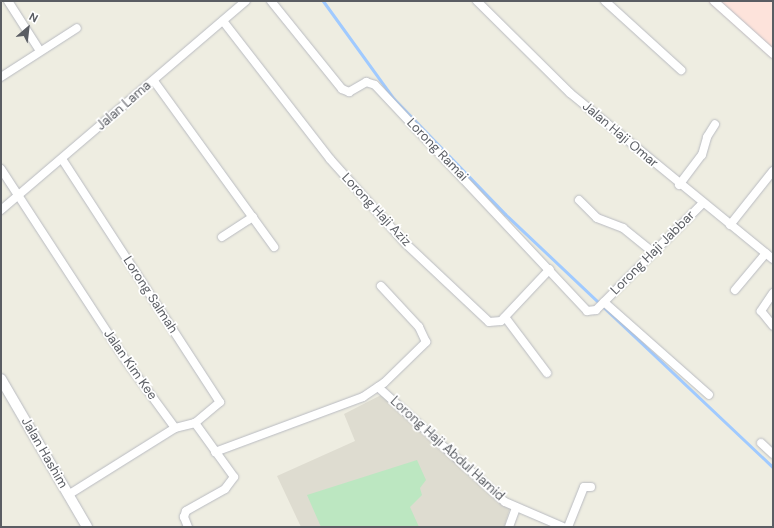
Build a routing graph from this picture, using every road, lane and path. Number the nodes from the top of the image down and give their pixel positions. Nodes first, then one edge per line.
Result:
1 (8, 1) edge
2 (246, 1) edge
3 (271, 1) edge
4 (477, 1) edge
5 (605, 1) edge
6 (714, 1) edge
7 (223, 21) junction
8 (77, 28) dead end
9 (40, 51) junction
10 (773, 54) edge
11 (681, 70) dead end
12 (1, 77) edge
13 (154, 81) junction
14 (715, 124) dead end
15 (62, 159) junction
16 (1, 169) edge
17 (773, 171) edge
18 (679, 185) junction
19 (18, 196) junction
20 (579, 200) dead end
21 (702, 204) junction
22 (1, 210) edge
23 (253, 217) junction
24 (730, 225) junction
25 (222, 237) dead end
26 (274, 247) dead end
27 (653, 252) junction
28 (766, 253) junction
29 (773, 259) edge
30 (550, 268) junction
31 (381, 286) dead end
32 (735, 290) dead end
33 (773, 293) edge
34 (600, 306) junction
35 (505, 317) junction
36 (773, 326) edge
37 (547, 373) dead end
38 (1, 379) edge
39 (378, 387) junction
40 (709, 395) dead end
41 (195, 423) junction
42 (175, 428) junction
43 (761, 443) dead end
44 (215, 452) junction
45 (773, 454) edge
46 (591, 487) dead end
47 (68, 494) junction
48 (516, 508) junction
49 (87, 527) edge
50 (188, 527) edge
51 (509, 527) edge
52 (563, 527) edge
53 (568, 527) edge

1 - 9 street
2 - 7 street, Jalan Lama
3 - 30 street, Lorong Ramai
4 - 18 street, Jalan Haji Omar
5 - 11 street
6 - 10 street
7 - 13 street, Jalan Lama
7 - 35 street, Lorong Haji Aziz
8 - 9 street
9 - 12 street
13 - 15 street, Jalan Lama
13 - 23 street
14 - 18 street
15 - 19 street, Jalan Lama
15 - 41 street, Lorong Salmah
16 - 19 street, Jalan Kim Kee
17 - 24 street
18 - 21 street, Jalan Haji Omar
19 - 22 street, Jalan Lama
19 - 42 street, Jalan Kim Kee
20 - 27 street
21 - 24 street, Jalan Haji Omar
21 - 27 street, Lorong Haji Jabbar
23 - 25 street
23 - 26 street
24 - 28 street, Jalan Haji Omar
27 - 34 street, Lorong Haji Jabbar
28 - 29 street, Jalan Haji Omar
28 - 32 street
30 - 34 street, Lorong Ramai
30 - 35 street
31 - 39 street
33 - 36 street
34 - 40 street
35 - 37 street
38 - 47 street, Jalan Hashim
39 - 44 street
39 - 48 street, Lorong Haji Abdul Hamid
41 - 42 street
41 - 44 street
42 - 47 street
43 - 45 street
44 - 50 street
46 - 53 street
47 - 49 street, Jalan Hashim
48 - 51 street
48 - 52 street, Lorong Haji Abdul Hamid

